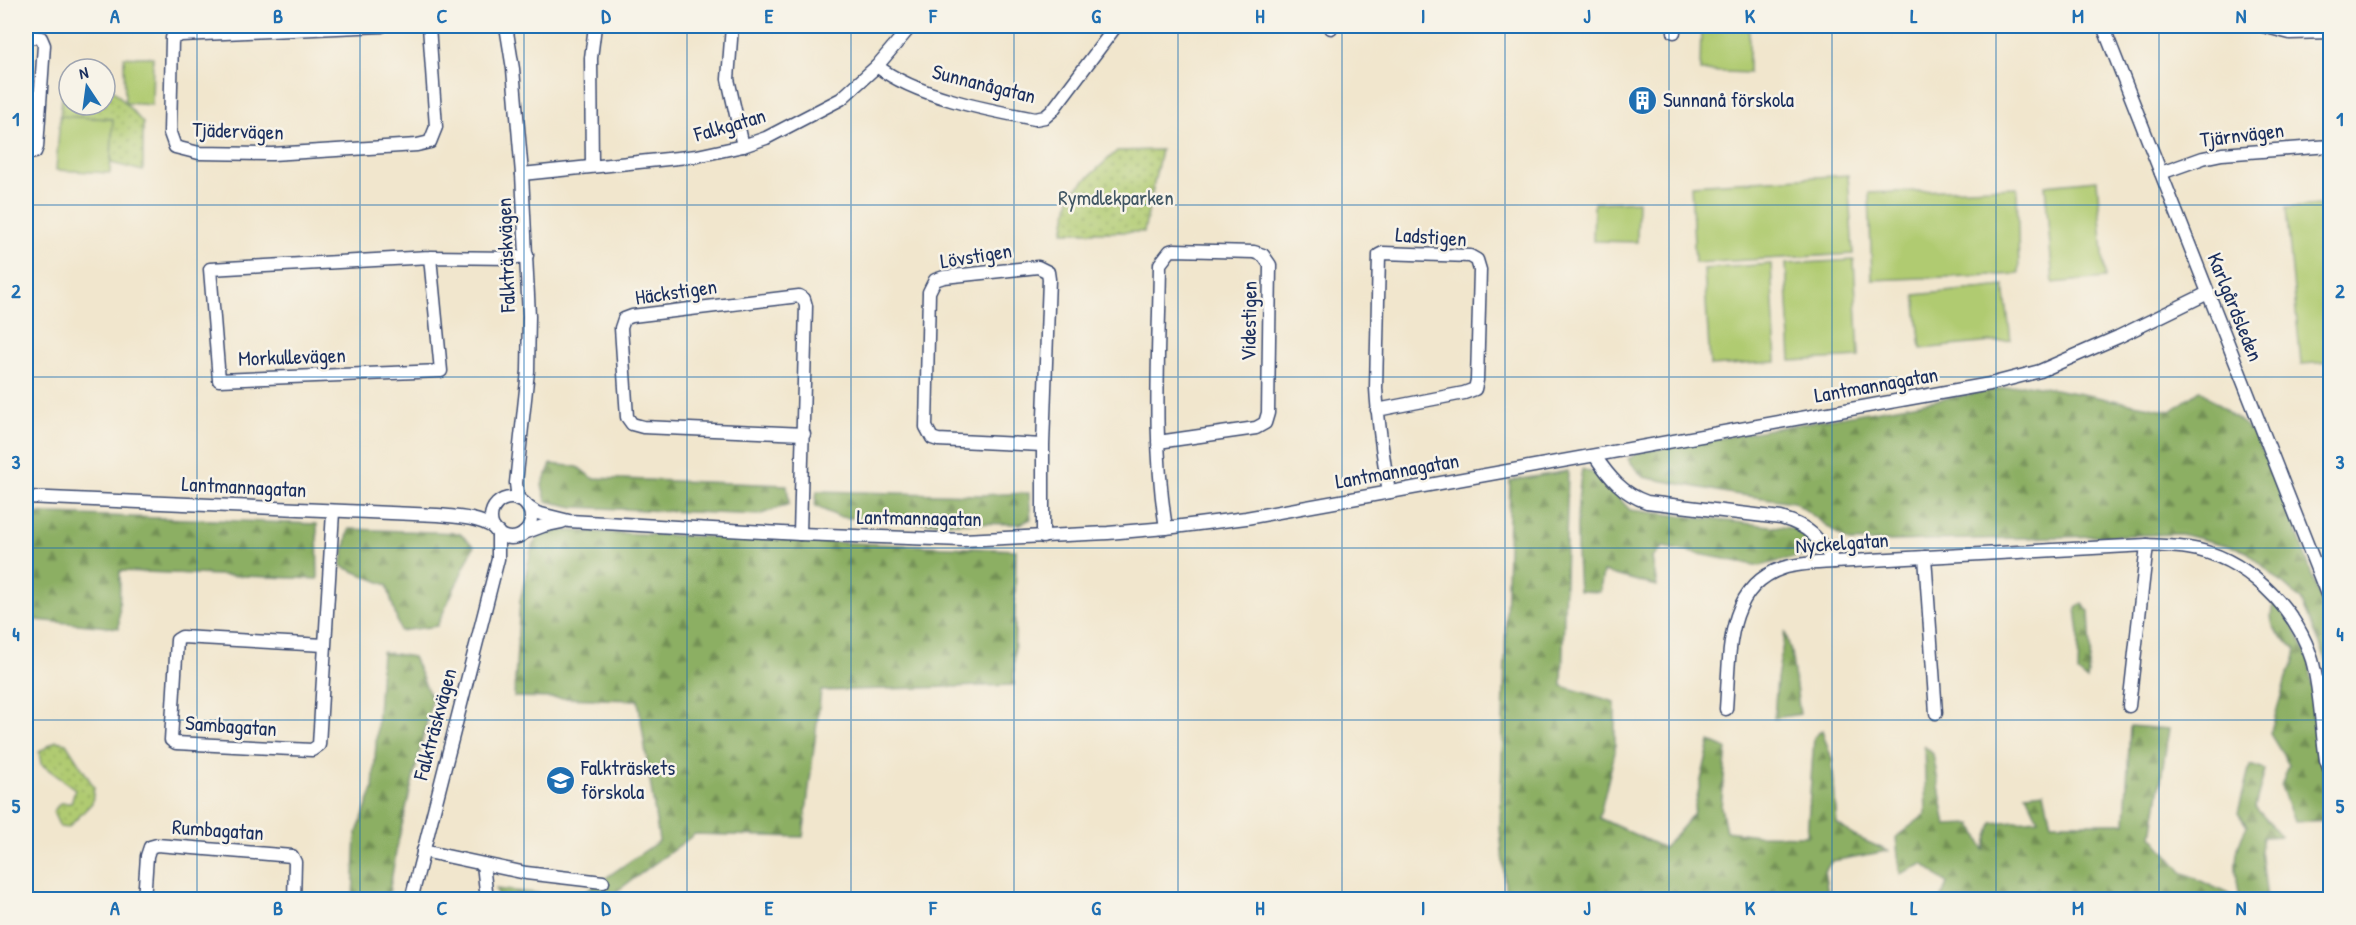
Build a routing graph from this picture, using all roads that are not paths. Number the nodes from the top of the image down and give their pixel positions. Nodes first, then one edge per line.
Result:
1 (382, 26) edge
2 (429, 26) edge
3 (506, 26) edge
4 (595, 26) edge
5 (732, 26) edge
6 (893, 26) edge
7 (1116, 26) edge
8 (2103, 26) edge
9 (2263, 26) edge
10 (908, 30) edge
11 (2331, 32) edge
12 (26, 36) edge
13 (877, 66) junction
14 (742, 146) junction
15 (2331, 146) edge
16 (26, 154) edge
17 (592, 166) junction
18 (2162, 173) junction
19 (522, 174) junction
20 (527, 255) junction
21 (430, 257) junction
22 (2208, 293) junction
23 (1377, 410) junction
24 (804, 434) junction
25 (1158, 442) junction
26 (1043, 445) junction
27 (1595, 456) junction
28 (1389, 492) junction
29 (26, 497) edge
30 (512, 503) junction
31 (333, 512) junction
32 (460, 517) junction
33 (569, 521) junction
34 (1166, 528) junction
35 (496, 530) junction
36 (800, 534) junction
37 (519, 535) junction
38 (1043, 537) junction
39 (2147, 545) junction
40 (1925, 557) junction
41 (498, 560) junction
42 (1834, 562) junction
43 (2331, 602) edge
44 (324, 645) junction
45 (2129, 706) dead end
46 (1726, 709) dead end
47 (1936, 713) dead end
48 (2331, 771) edge
49 (423, 851) junction
50 (483, 864) junction
51 (603, 882) dead end
52 (144, 900) edge
53 (294, 900) edge
54 (411, 900) edge
55 (487, 900) edge

1 - 2 street, Tjädervägen
3 - 19 street, Falkträskvägen
4 - 17 street
5 - 14 street
6 - 10 street
7 - 13 street, Sunnanågatan
8 - 18 street, Karlgårdsleden
9 - 11 street
10 - 13 street, Falkgatan
12 - 16 street
13 - 14 street, Falkgatan
14 - 17 street, Falkgatan
15 - 18 street, Tjärnvägen
17 - 19 street, Falkgatan
18 - 22 street, Karlgårdsleden
19 - 20 street, Falkträskvägen
20 - 21 street, Morkullevägen
20 - 30 street, Falkträskvägen
21 - 21 street, Morkullevägen
22 - 27 street, Lantmannagatan
22 - 43 street, Karlgårdsleden
23 - 23 street, Ladstigen
23 - 28 street, Ladstigen
24 - 24 street, Häckstigen
24 - 36 street, Häckstigen
25 - 25 street, Videstigen
25 - 34 street, Videstigen
26 - 26 street, Lövstigen
26 - 38 street, Lövstigen
27 - 28 street, Lantmannagatan
27 - 42 street
28 - 34 street, Lantmannagatan
29 - 31 street, Lantmannagatan
30 - 32 street, Lantmannagatan
30 - 33 street, Lantmannagatan
30 - 35 street
30 - 37 street
31 - 32 street, Lantmannagatan
31 - 44 street
32 - 35 street, Lantmannagatan
33 - 36 street, Lantmannagatan
33 - 37 street, Lantmannagatan
34 - 38 street, Lantmannagatan
35 - 37 street, Lantmannagatan
35 - 41 street
36 - 38 street, Lantmannagatan
37 - 41 street
39 - 40 street, Nyckelgatan
39 - 45 street
39 - 48 street, Nyckelgatan
40 - 42 street, Nyckelgatan
40 - 47 street
41 - 49 street, Falkträskvägen
42 - 46 street, Nyckelgatan
44 - 44 street, Sambagatan
49 - 50 street
49 - 54 street, Falkträskvägen
50 - 51 street
50 - 55 street
52 - 53 street, Rumbagatan

